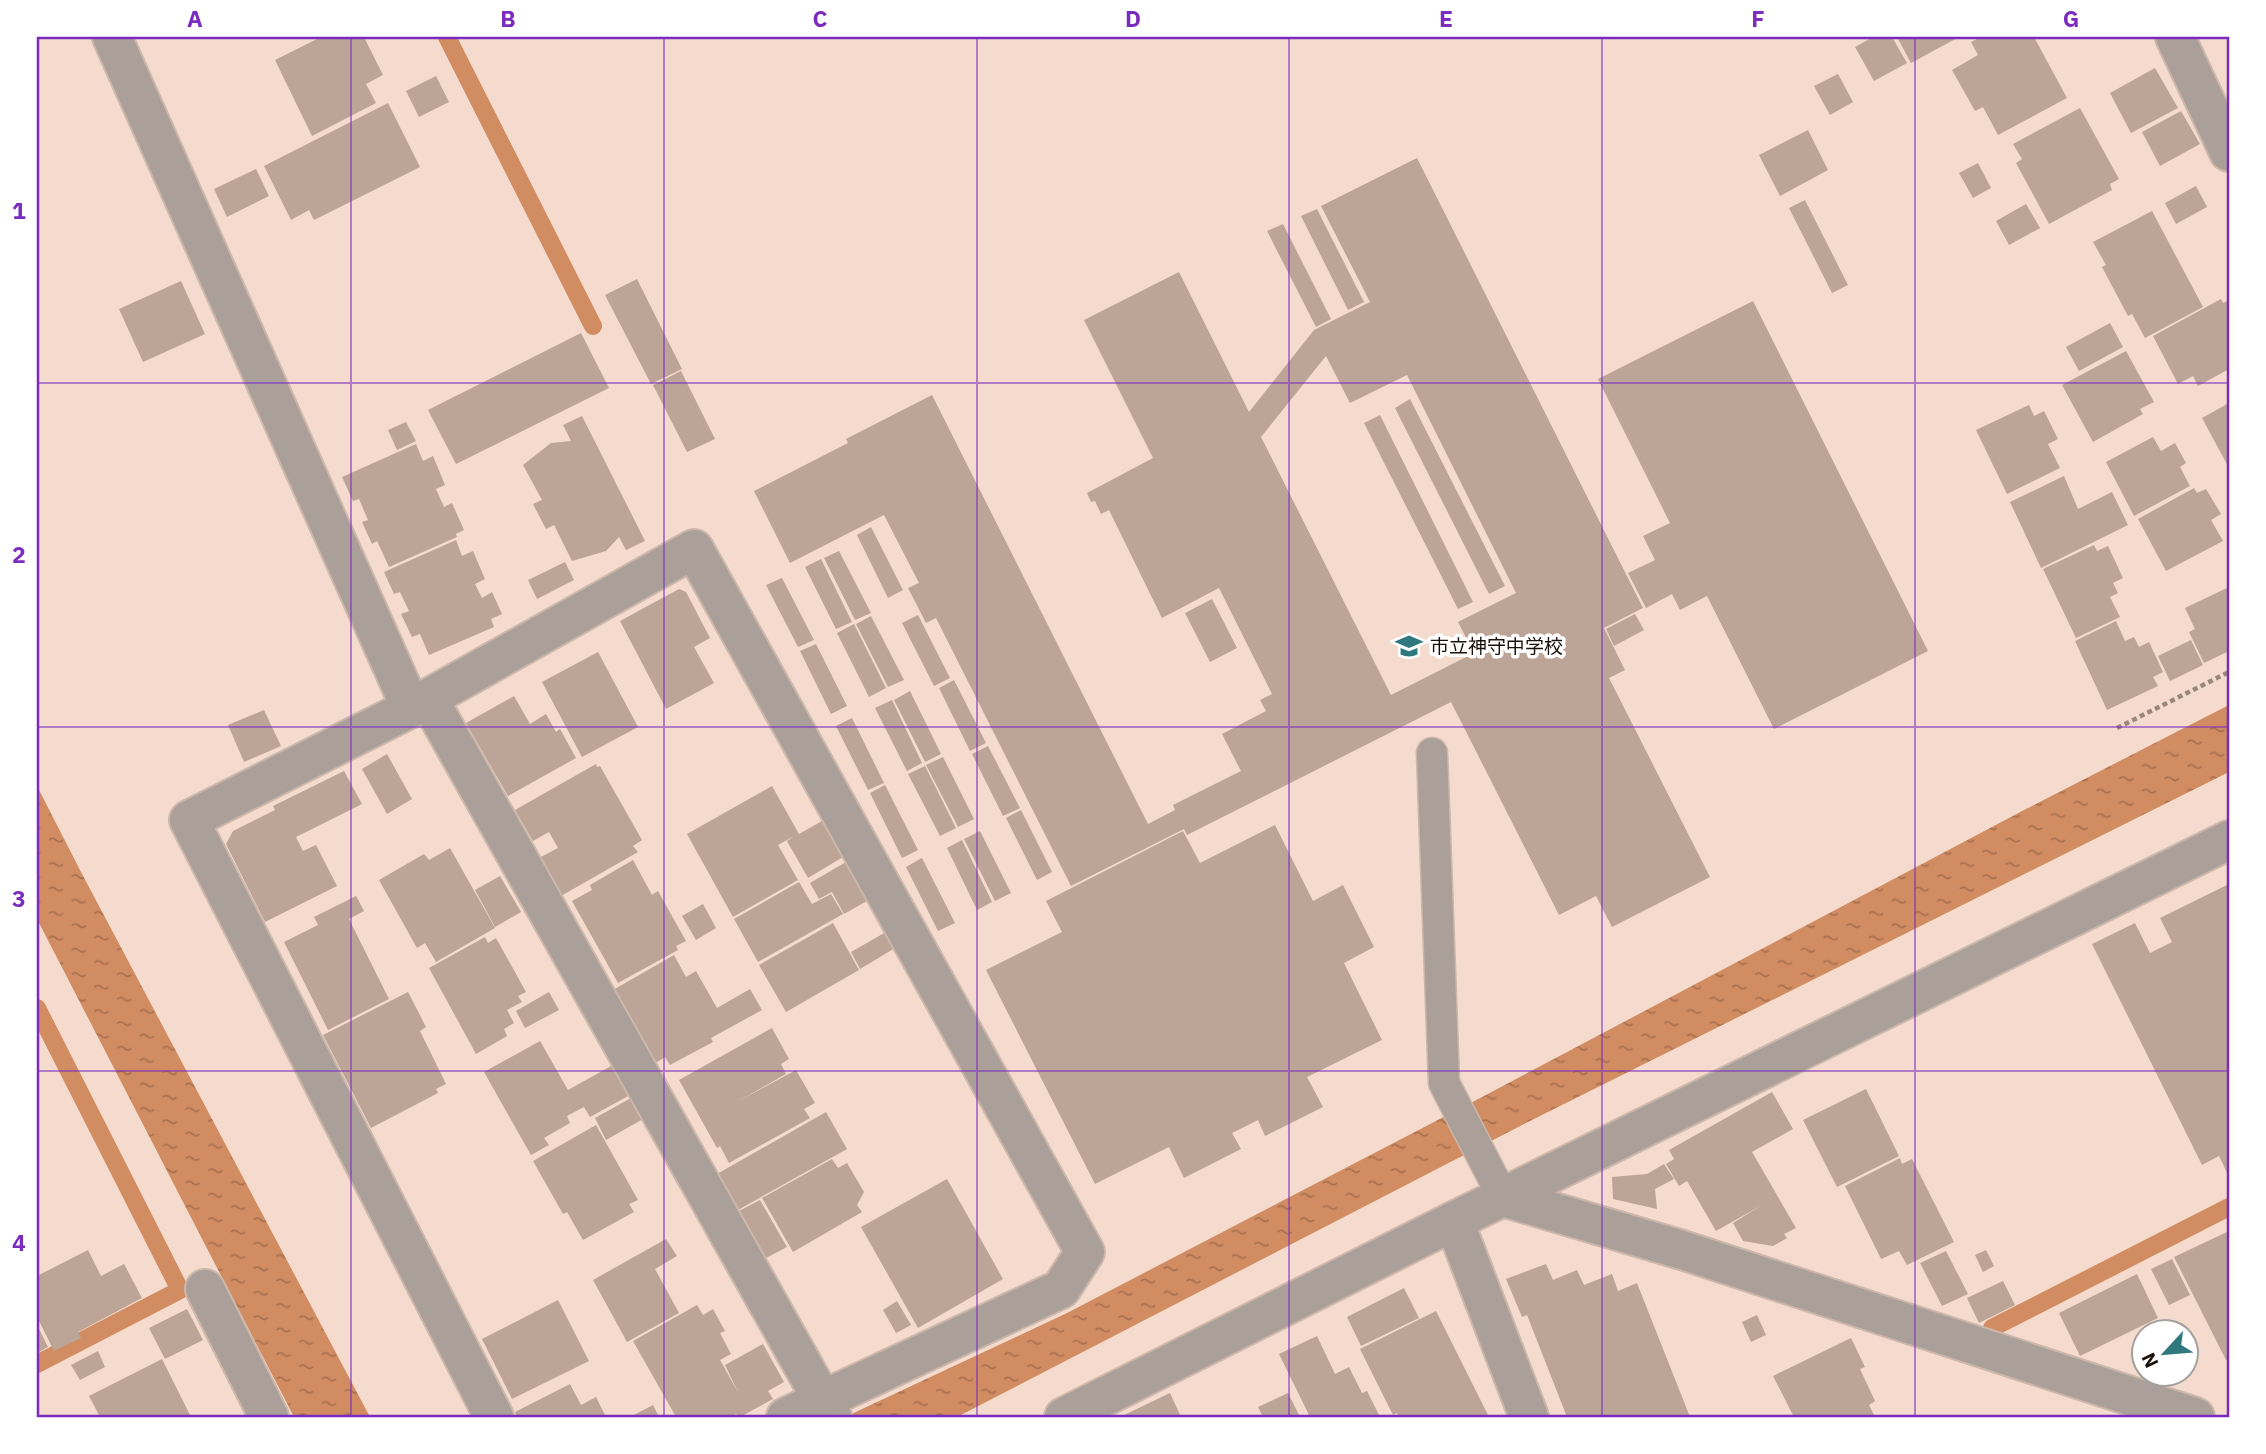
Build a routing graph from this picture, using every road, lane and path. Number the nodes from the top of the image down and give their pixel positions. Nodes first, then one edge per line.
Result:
1 (112, 37) edge
2 (2175, 37) edge
3 (2229, 152) edge
4 (2229, 672) edge
5 (420, 703) junction
6 (2117, 728) dead end
7 (1432, 753) dead end
8 (2229, 840) edge
9 (1503, 1197) junction
10 (1454, 1221) junction
11 (205, 1289) dead end
12 (828, 1410) edge
13 (269, 1417) edge
14 (494, 1417) edge
15 (786, 1417) edge
16 (1064, 1417) edge
17 (1529, 1417) edge
18 (2195, 1417) edge

1 - 5 street
2 - 3 street
4 - 6 path
5 - 12 street
5 - 12 street
5 - 14 street
7 - 9 lane
8 - 9 street
9 - 10 street
9 - 18 street
10 - 16 street
10 - 17 street
11 - 13 street
12 - 15 street

